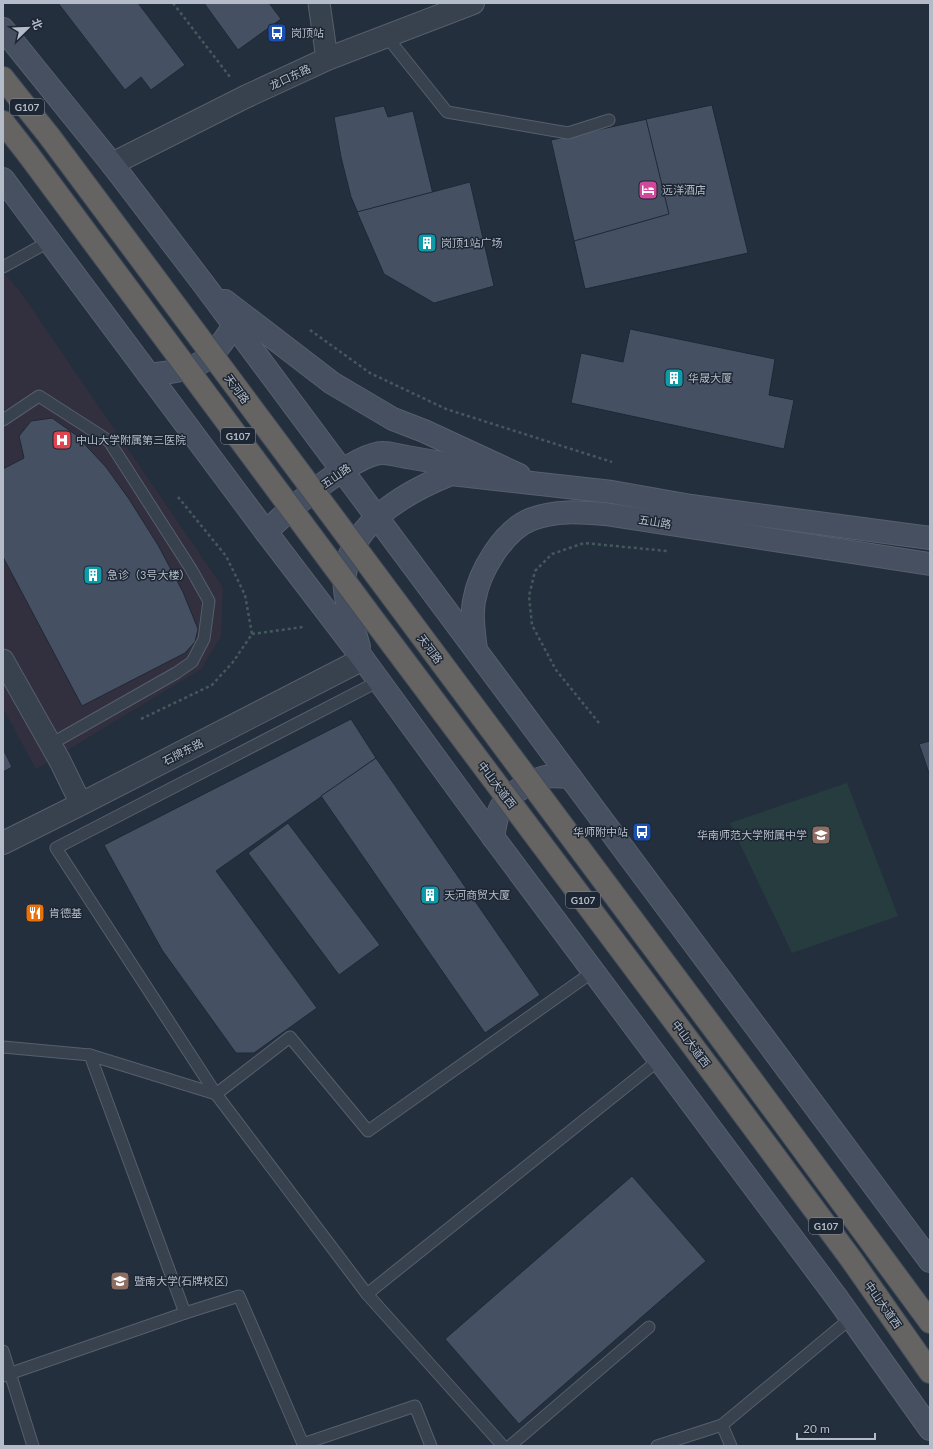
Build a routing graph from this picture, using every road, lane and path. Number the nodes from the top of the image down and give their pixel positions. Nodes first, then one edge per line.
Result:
1 (173, 3) edge
2 (319, 3) edge
3 (473, 3) edge
4 (3, 29) edge
5 (387, 37) junction
6 (327, 59) junction
7 (3, 78) edge
8 (245, 97) junction
9 (609, 120) dead end
10 (3, 122) edge
11 (112, 164) junction
12 (3, 179) edge
13 (50, 241) junction
14 (3, 267) edge
15 (205, 286) junction
16 (234, 325) junction
17 (310, 330) dead end
18 (149, 375) junction
19 (3, 420) edge
20 (612, 462) dead end
21 (342, 471) junction
22 (537, 483) junction
23 (178, 497) dead end
24 (377, 517) junction
25 (266, 532) junction
26 (930, 538) edge
27 (667, 551) dead end
28 (930, 564) edge
29 (303, 627) dead end
30 (252, 634) junction
31 (476, 650) junction
32 (3, 660) edge
33 (363, 660) junction
34 (379, 681) junction
35 (141, 719) dead end
36 (599, 723) dead end
37 (50, 744) junction
38 (570, 777) junction
39 (82, 804) junction
40 (493, 837) junction
41 (3, 843) edge
42 (594, 971) junction
43 (3, 1047) edge
44 (90, 1055) junction
45 (659, 1060) junction
46 (216, 1094) junction
47 (930, 1261) edge
48 (367, 1294) junction
49 (185, 1313) junction
50 (851, 1318) junction
51 (930, 1322) edge
52 (649, 1327) dead end
53 (3, 1351) edge
54 (930, 1372) edge
55 (6, 1375) edge
56 (722, 1425) junction
57 (930, 1429) edge
58 (33, 1446) edge
59 (431, 1446) edge
60 (503, 1446) edge
61 (510, 1446) edge
62 (657, 1446) edge
63 (731, 1446) edge

1 - 8 path
2 - 6 street
3 - 5 street, 龙口东路
4 - 11 main road
5 - 6 street, 龙口东路
5 - 9 lane
6 - 8 street, 龙口东路
7 - 51 highway, 天河路 / G107, bridge
8 - 11 street, 龙口东路
10 - 54 highway, 中山大道西 / G107, bridge
11 - 15 main road
12 - 13 main road
13 - 14 lane
13 - 18 main road
15 - 16 main road
15 - 22 main road
16 - 18 main road
16 - 21 main road
17 - 20 path
18 - 25 main road
19 - 37 lane
21 - 22 main road, 五山路
21 - 24 main road
21 - 25 main road, 五山路
22 - 24 main road, 五山路
22 - 26 main road, 五山路
23 - 30 path
24 - 31 main road
24 - 33 main road, 五山路
25 - 33 main road
27 - 36 path
28 - 31 main road, 五山路
29 - 30 path
30 - 35 path
31 - 38 main road
32 - 37 street
33 - 34 main road
33 - 39 street, 石牌东路
34 - 40 main road
34 - 46 lane
37 - 39 street
38 - 40 main road
38 - 47 main road
39 - 41 street, 石牌东路
40 - 42 main road
42 - 45 main road
42 - 46 lane
43 - 44 lane
44 - 46 lane
44 - 49 lane
45 - 48 lane
45 - 50 main road
46 - 48 lane
48 - 60 lane
49 - 55 lane
49 - 59 lane
50 - 56 lane
50 - 57 main road
52 - 61 lane
53 - 55 lane
55 - 58 lane
56 - 62 lane
56 - 63 lane

